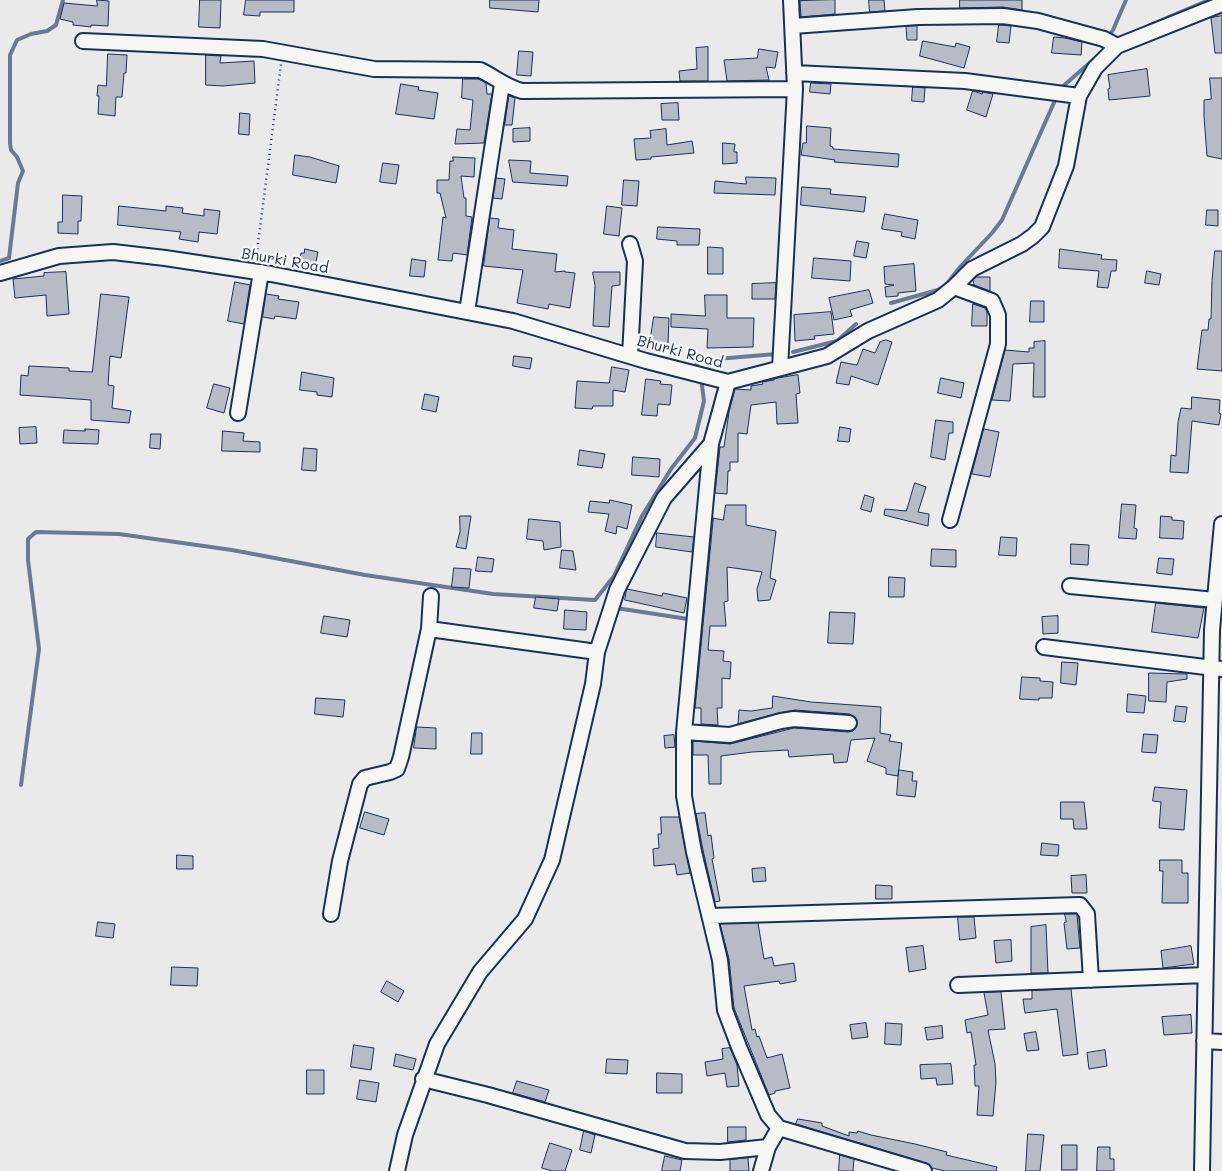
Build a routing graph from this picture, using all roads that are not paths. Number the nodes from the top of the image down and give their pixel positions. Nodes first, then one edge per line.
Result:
1 (791, 0) edge
2 (1222, 4) edge
3 (793, 26) junction
4 (84, 41) dead end
5 (1117, 46) junction
6 (794, 73) junction
7 (502, 84) junction
8 (795, 89) junction
9 (1080, 96) junction
10 (630, 244) dead end
11 (257, 272) junction
12 (0, 273) edge
13 (954, 288) junction
14 (467, 312) junction
15 (630, 356) junction
16 (780, 368) junction
17 (722, 380) junction
18 (238, 413) dead end
19 (711, 444) junction
20 (950, 520) dead end
21 (1222, 524) edge
22 (1070, 586) dead end
23 (431, 596) dead end
24 (1215, 600) junction
25 (429, 629) junction
26 (1044, 647) dead end
27 (597, 652) junction
28 (1217, 668) edge
29 (849, 723) dead end
30 (684, 732) junction
31 (1216, 732) edge
32 (330, 914) dead end
33 (710, 916) junction
34 (1205, 975) junction
35 (1091, 980) junction
36 (958, 985) dead end
37 (1204, 1041) junction
38 (1222, 1042) edge
39 (424, 1079) junction
40 (779, 1128) junction
41 (768, 1147) junction
42 (397, 1171) edge
43 (761, 1171) edge
44 (924, 1171) edge
45 (1202, 1171) edge

1 - 3 street
2 - 5 street, Bhurki Road
3 - 5 street
3 - 6 street
4 - 7 street
5 - 9 street, Bhurki Road
6 - 8 street
6 - 9 street
7 - 8 street
7 - 14 street
8 - 16 street
9 - 13 street, Bhurki Road
10 - 15 street
11 - 12 street, Bhurki Road
11 - 14 street, Bhurki Road
11 - 18 street
13 - 16 street, Bhurki Road
13 - 20 street
14 - 15 street, Bhurki Road
15 - 17 street, Bhurki Road
16 - 17 street, Bhurki Road
17 - 19 street
19 - 27 street
19 - 30 street
21 - 24 street
22 - 24 street
23 - 25 street
24 - 28 street
25 - 27 street
25 - 32 street
26 - 28 street
27 - 39 street
28 - 31 street
29 - 30 street
30 - 33 street
31 - 34 street
33 - 35 street
33 - 40 street
34 - 35 street
34 - 37 street
35 - 36 street
37 - 38 street
37 - 45 street
39 - 41 street
39 - 42 street
40 - 41 street
40 - 44 street
41 - 43 street

